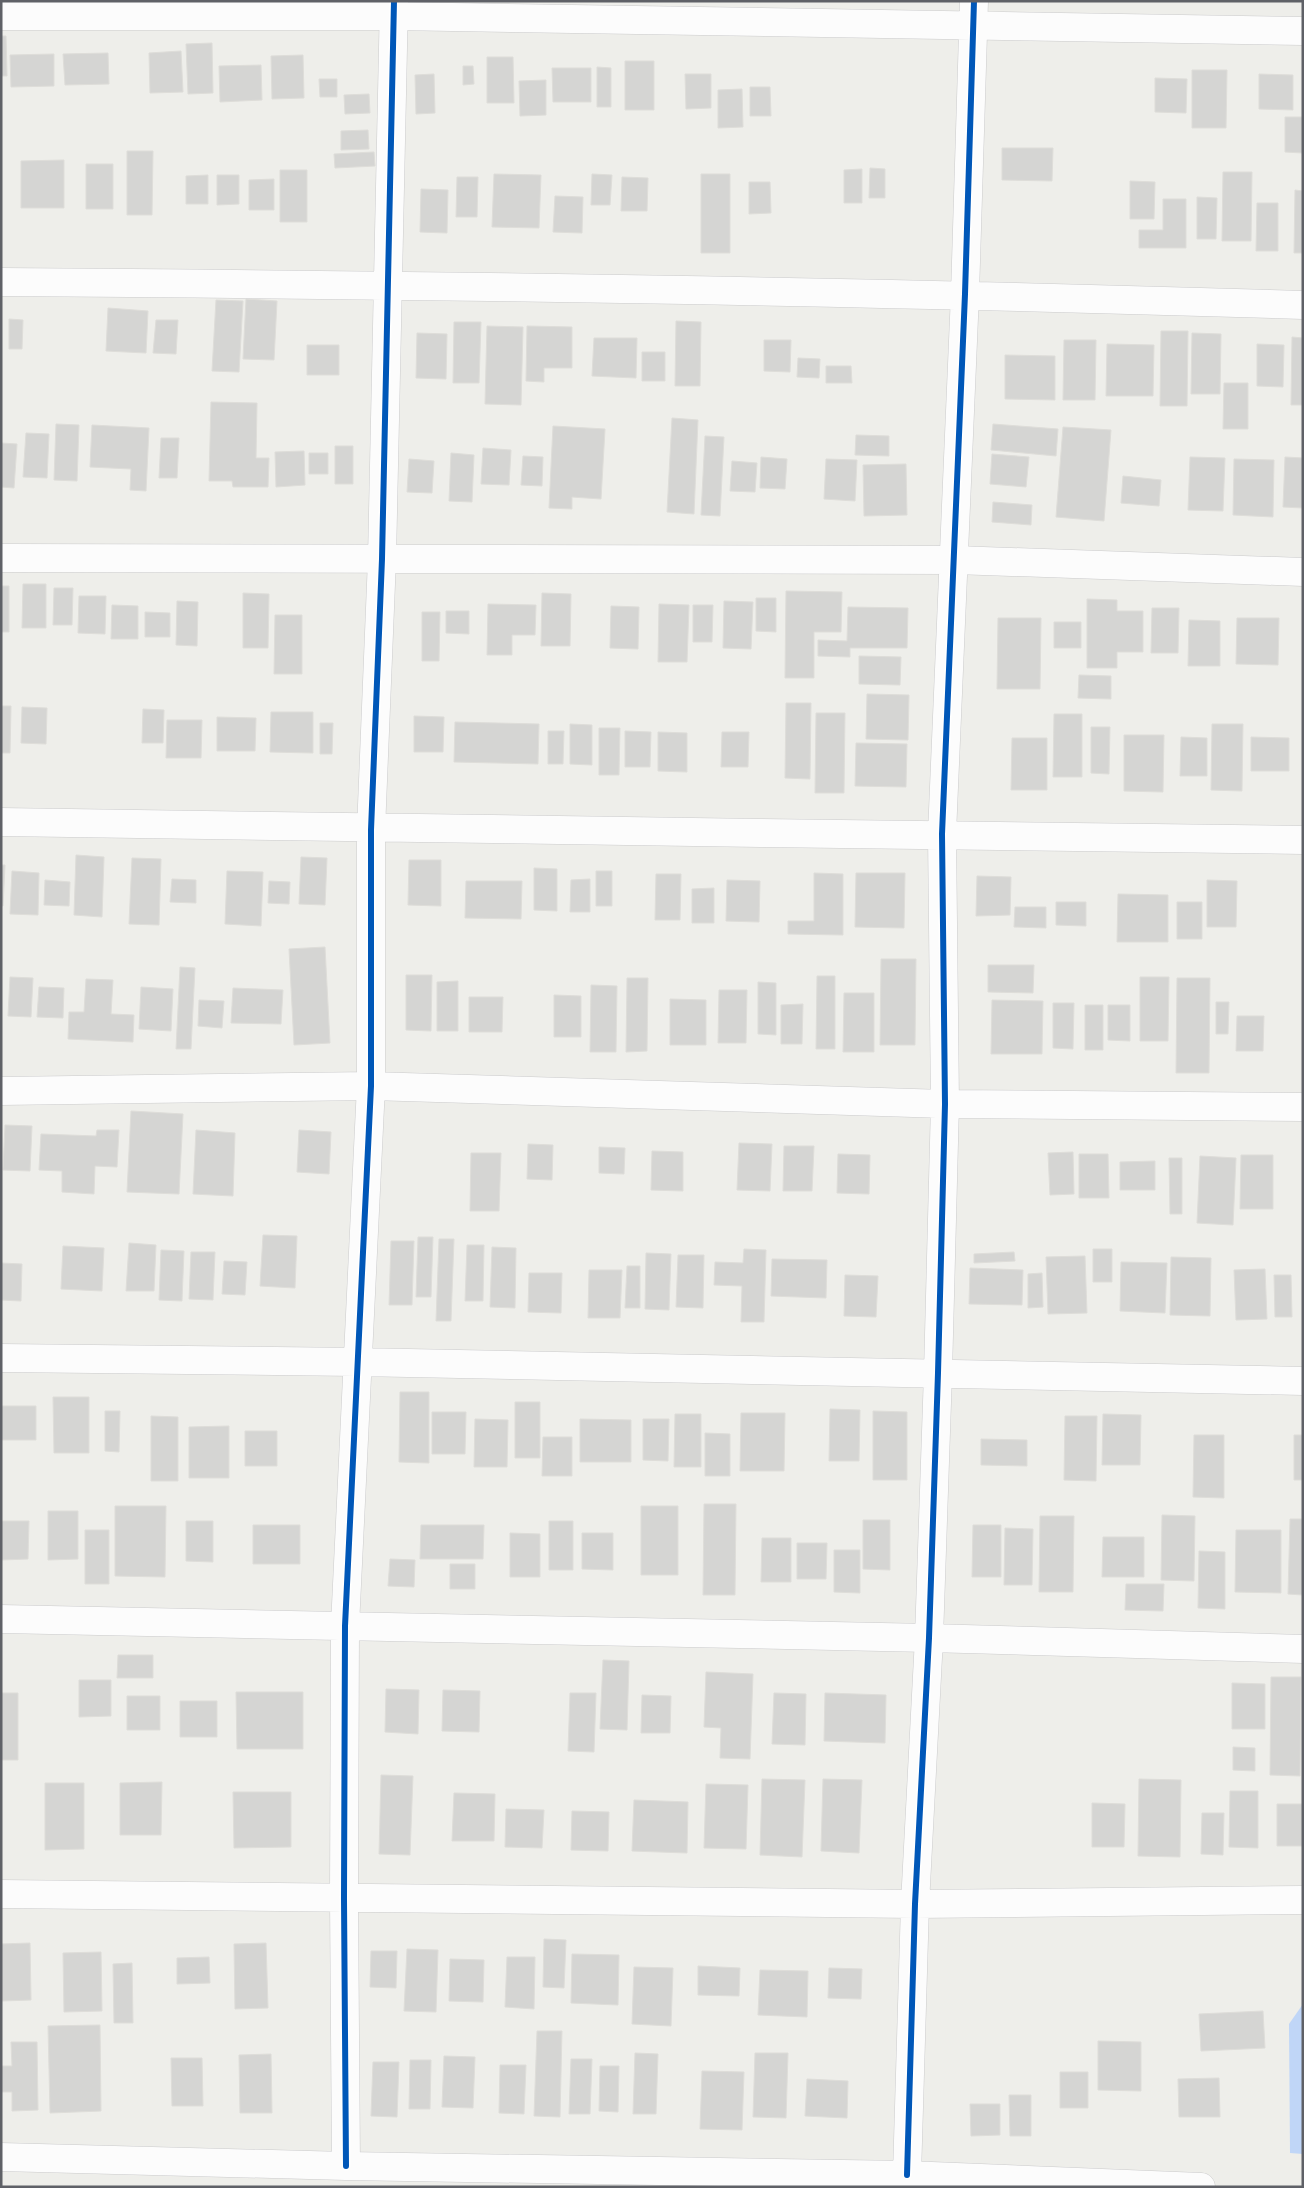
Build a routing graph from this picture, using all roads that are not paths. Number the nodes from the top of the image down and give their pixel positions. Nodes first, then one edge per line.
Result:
1 (394, 9) edge
2 (974, 14) edge
3 (1, 16) edge
4 (1303, 31) edge
5 (1, 282) edge
6 (388, 285) junction
7 (966, 294) junction
8 (1303, 305) edge
9 (1, 558) edge
10 (382, 559) junction
11 (954, 560) junction
12 (1303, 572) edge
13 (1, 822) edge
14 (371, 830) junction
15 (942, 834) junction
16 (1303, 840) edge
17 (371, 1086) junction
18 (1, 1091) edge
19 (945, 1104) junction
20 (1303, 1107) edge
21 (1, 1358) edge
22 (358, 1362) junction
23 (938, 1373) junction
24 (1303, 1381) edge
25 (1, 1619) edge
26 (345, 1626) junction
27 (928, 1638) junction
28 (1303, 1650) edge
29 (1, 1894) edge
30 (344, 1898) junction
31 (1303, 1900) edge
32 (915, 1904) junction
33 (1, 2157) edge
34 (346, 2166) junction
35 (907, 2175) junction
36 (1201, 2187) edge

1 - 2 street
1 - 3 street
1 - 6 street
2 - 4 street
2 - 7 street
5 - 6 street
6 - 7 street
6 - 10 street
7 - 8 street
7 - 11 street
9 - 10 street
10 - 11 street
10 - 14 street
11 - 12 street
11 - 15 street
13 - 14 street
14 - 15 street
14 - 17 street
15 - 16 street
15 - 19 street
17 - 18 street
17 - 19 street
17 - 22 street
19 - 20 street
19 - 23 street
21 - 22 street
22 - 23 street
22 - 26 street
23 - 24 street
23 - 27 street
25 - 26 street
26 - 27 street
26 - 30 street
27 - 28 street
27 - 32 street
29 - 30 street
30 - 32 street
30 - 34 street
31 - 32 street
32 - 35 street
33 - 34 street
34 - 35 street
35 - 36 street

